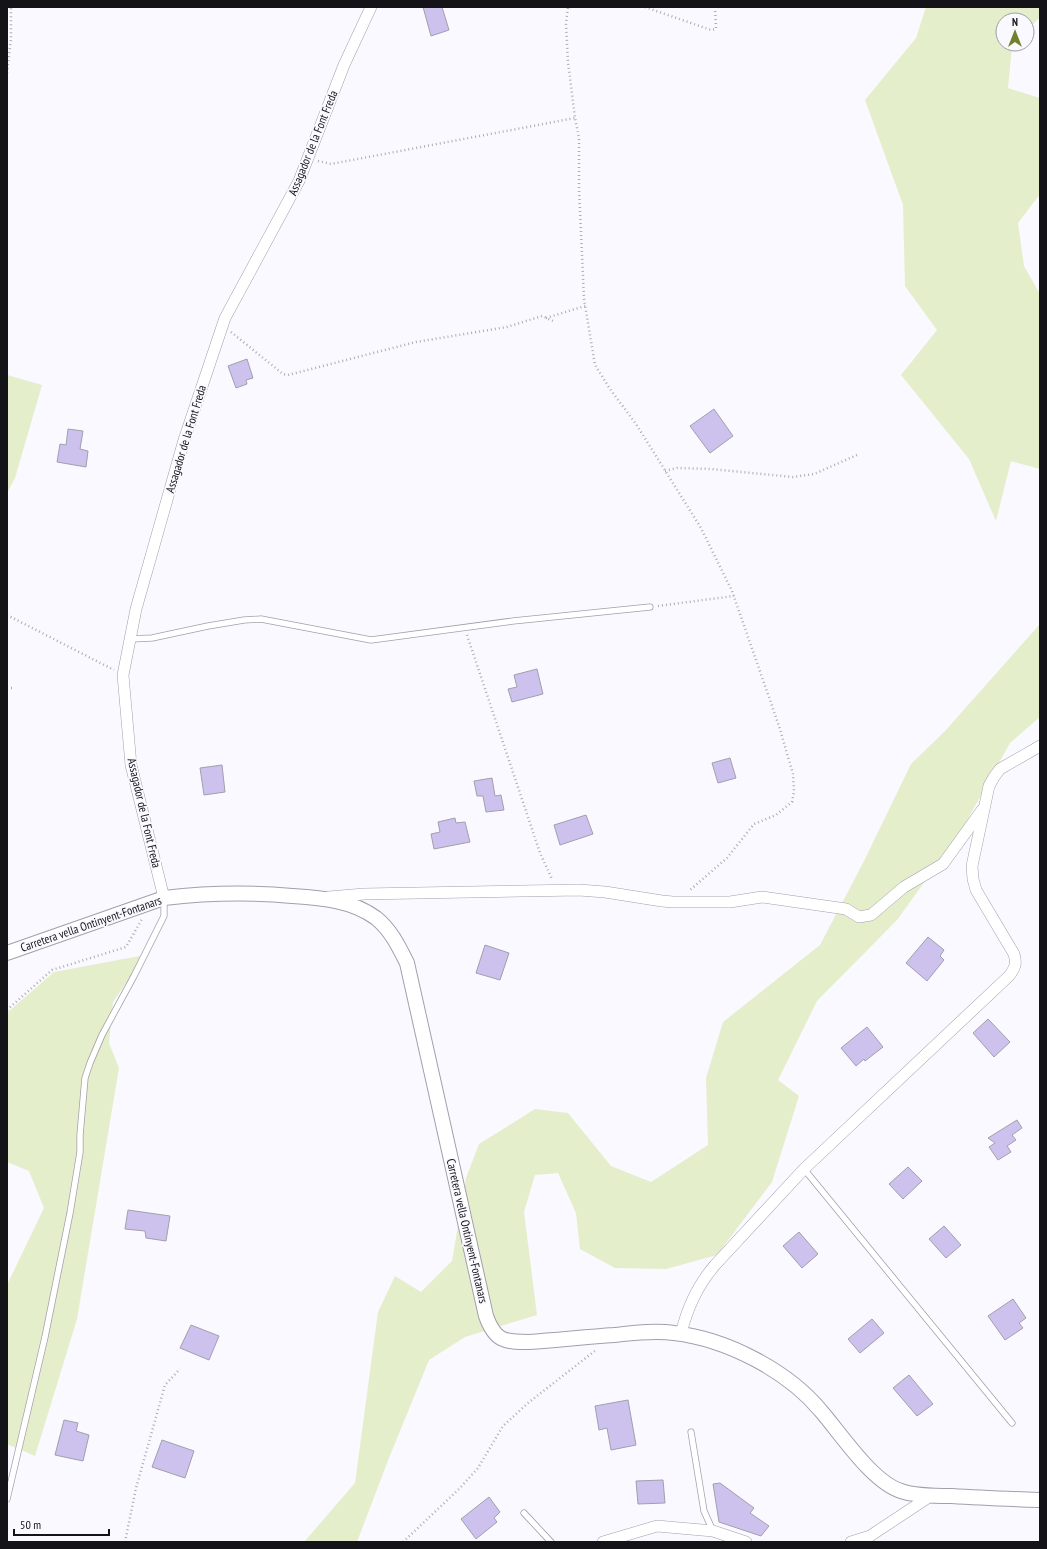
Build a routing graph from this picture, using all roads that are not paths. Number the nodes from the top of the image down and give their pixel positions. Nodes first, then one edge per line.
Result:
1 (371, 7) edge
2 (650, 607) road end
3 (130, 639) junction
4 (1040, 746) edge
5 (985, 807) junction
6 (164, 898) junction
7 (324, 898) junction
8 (7, 953) edge
9 (804, 1169) junction
10 (681, 1334) junction
11 (1012, 1423) dead end
12 (690, 1432) dead end
13 (932, 1495) junction
14 (7, 1499) edge
15 (1040, 1500) edge
16 (524, 1514) dead end
17 (713, 1532) junction
18 (551, 1542) edge
19 (603, 1542) edge
20 (746, 1542) edge
21 (851, 1542) edge

1 - 3 street, Assagador de la Font Freda
2 - 3 lane
3 - 6 street, Assagador de la Font Freda
4 - 5 street
5 - 7 street
5 - 9 street
6 - 7 street, Carretera vella Ontinyent-Fontanars
6 - 8 street, Carretera vella Ontinyent-Fontanars
6 - 14 lane
7 - 10 street, Carretera vella Ontinyent-Fontanars
9 - 10 street
9 - 11 lane
10 - 13 street, Carretera vella Ontinyent-Fontanars
12 - 17 lane
13 - 15 street, Carretera vella Ontinyent-Fontanars
13 - 21 street
16 - 18 lane
17 - 19 street
17 - 20 street

